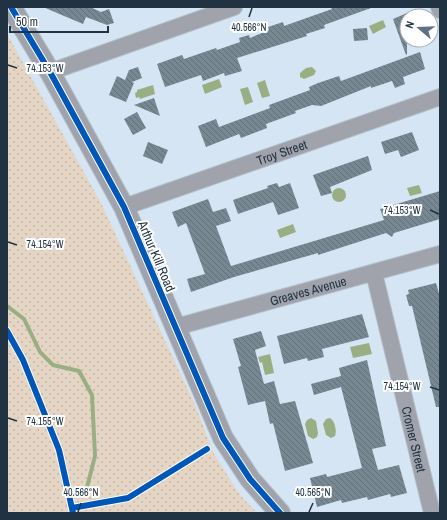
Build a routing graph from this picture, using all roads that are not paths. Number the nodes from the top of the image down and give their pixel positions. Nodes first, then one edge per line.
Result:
1 (11, 7) edge
2 (234, 7) edge
3 (439, 7) edge
4 (440, 10) edge
5 (50, 72) junction
6 (440, 97) edge
7 (124, 207) junction
8 (440, 254) edge
9 (374, 273) junction
10 (176, 327) junction
11 (280, 513) edge
12 (432, 513) edge

1 - 5 street, Arthur Kill Road
2 - 5 street
3 - 4 street
5 - 7 street, Arthur Kill Road
6 - 7 street, Troy Street
7 - 10 street, Arthur Kill Road
8 - 9 street, Greaves Avenue
9 - 10 street, Greaves Avenue
9 - 12 street, Cromer Street
10 - 11 street, Arthur Kill Road

